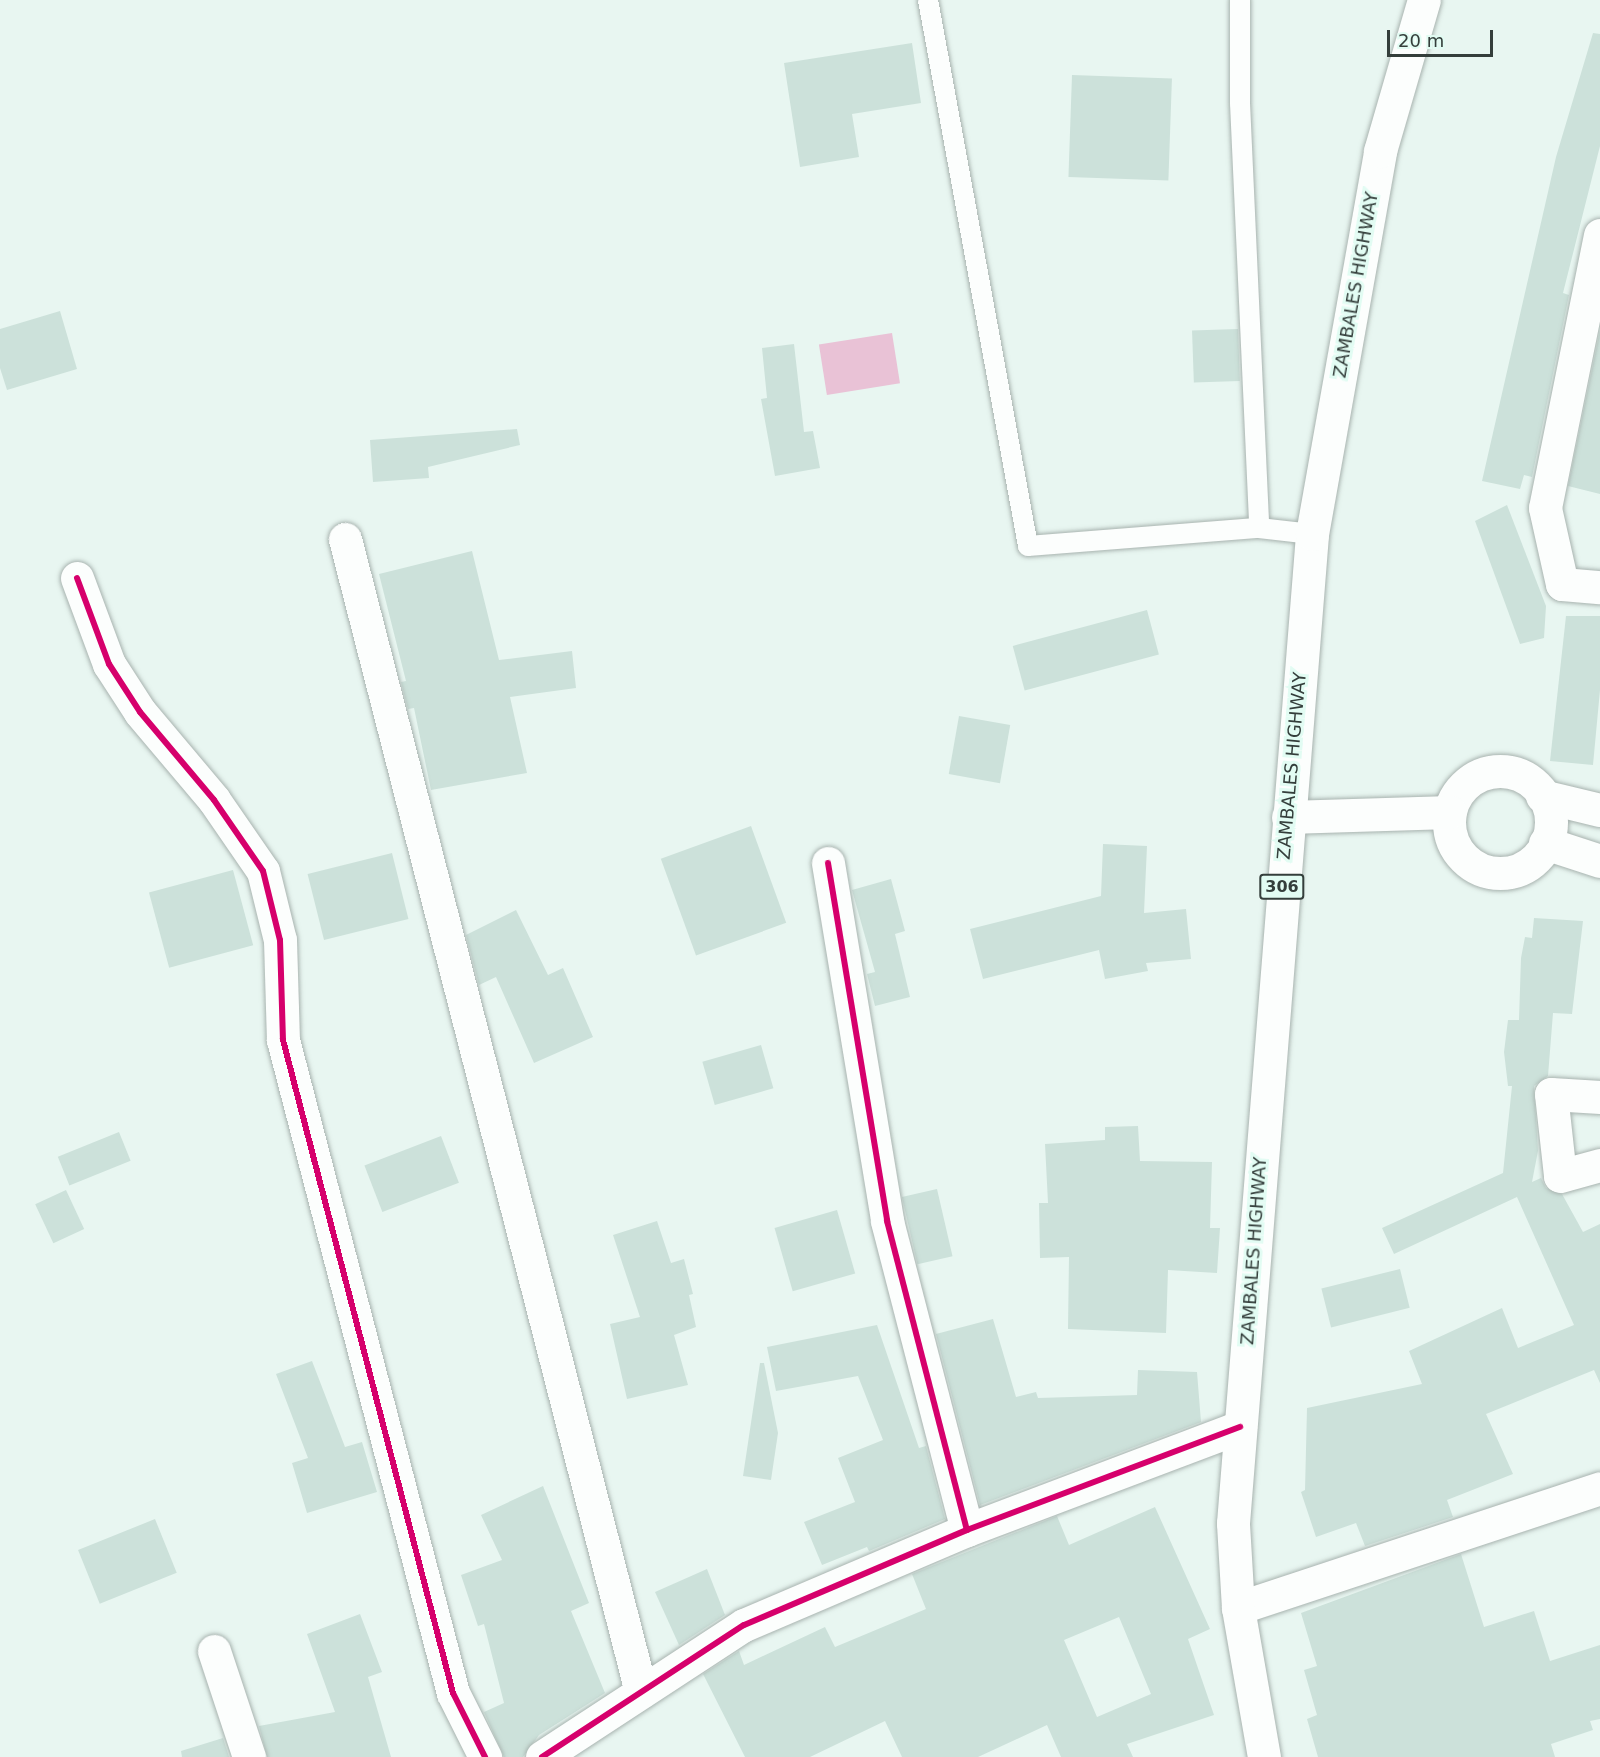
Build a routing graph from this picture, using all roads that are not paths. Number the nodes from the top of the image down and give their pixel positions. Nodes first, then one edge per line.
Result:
1 (928, 0) edge
2 (1240, 0) edge
3 (1420, 12) edge
4 (1600, 235) edge
5 (1259, 528) junction
6 (1312, 534) junction
7 (345, 539) dead end
8 (77, 578) dead end
9 (1600, 587) edge
10 (1542, 795) junction
11 (1600, 810) edge
12 (1450, 812) junction
13 (1288, 817) junction
14 (1545, 843) junction
15 (1600, 861) edge
16 (828, 863) dead end
17 (1600, 1097) edge
18 (1600, 1165) edge
19 (1240, 1427) junction
20 (1600, 1488) edge
21 (968, 1530) junction
22 (1238, 1608) junction
23 (214, 1651) dead end
24 (641, 1692) junction
25 (249, 1757) edge
26 (485, 1757) edge
27 (542, 1757) edge
28 (1264, 1757) edge

1 - 5 lane
2 - 5 lane
3 - 6 street, ZAMBALES HIGHWAY / 306
4 - 9 street
5 - 6 lane
6 - 13 street, ZAMBALES HIGHWAY / 306
7 - 24 street
8 - 26 street
10 - 11 street
10 - 12 street
10 - 14 street
12 - 13 street
12 - 14 street
13 - 19 street, ZAMBALES HIGHWAY / 306
14 - 15 street
16 - 21 street
17 - 18 street
19 - 21 street
19 - 22 street, ZAMBALES HIGHWAY / 306
20 - 22 street
21 - 24 street
22 - 28 street, ZAMBALES HIGHWAY / 306
23 - 25 street
24 - 27 street

